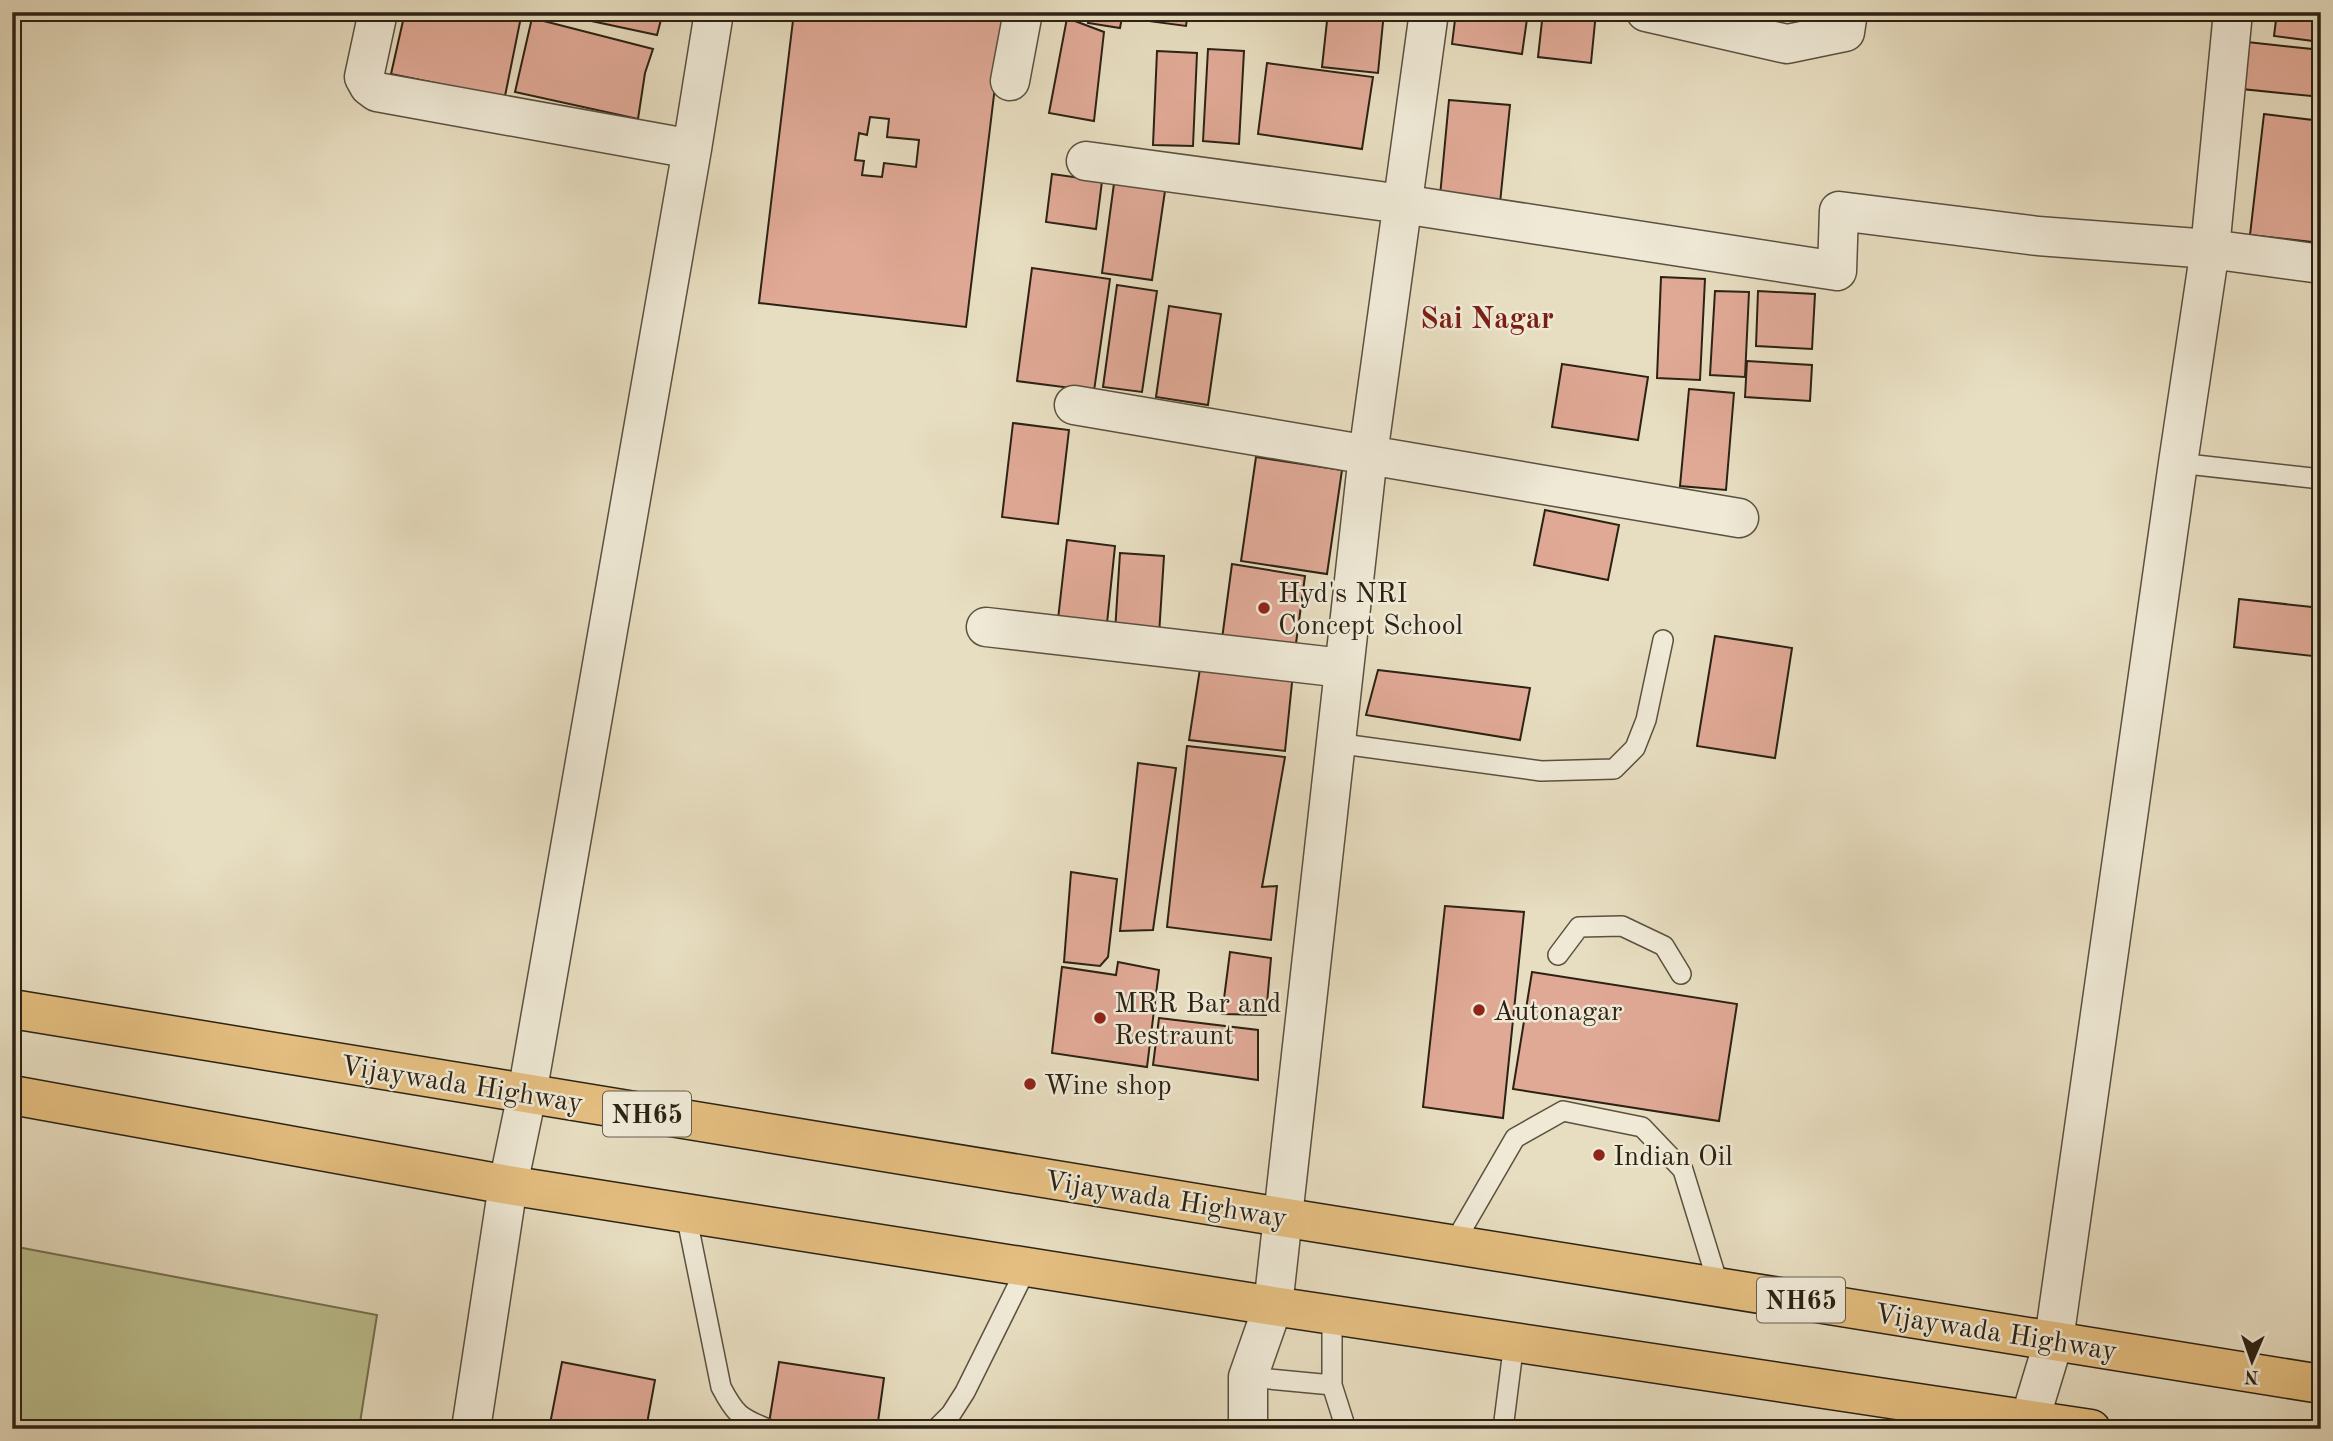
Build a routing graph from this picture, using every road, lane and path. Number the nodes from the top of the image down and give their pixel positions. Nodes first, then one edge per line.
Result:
1 (378, 12) edge
2 (714, 12) edge
3 (1023, 12) edge
4 (1429, 12) edge
5 (1646, 12) edge
6 (1848, 12) edge
7 (2233, 12) edge
8 (1010, 81) dead end
9 (692, 149) junction
10 (1086, 161) dead end
11 (1402, 204) junction
12 (2210, 249) junction
13 (2321, 264) edge
14 (1074, 405) dead end
15 (1368, 455) junction
16 (2178, 463) junction
17 (2321, 479) edge
18 (1739, 518) dead end
19 (986, 626) dead end
20 (1663, 640) dead end
21 (1343, 668) junction
22 (1335, 743) junction
23 (1558, 954) dead end
24 (1681, 974) dead end
25 (12, 1009) edge
26 (527, 1094) junction
27 (12, 1095) edge
28 (508, 1185) junction
29 (686, 1214) junction
30 (1281, 1217) junction
31 (1453, 1245) junction
32 (1027, 1267) junction
33 (1719, 1287) junction
34 (1273, 1306) junction
35 (1332, 1315) junction
36 (2054, 1340) junction
37 (1514, 1342) junction
38 (1248, 1377) junction
39 (2321, 1384) edge
40 (1332, 1385) junction
41 (2028, 1424) edge
42 (471, 1429) edge
43 (768, 1429) edge
44 (936, 1429) edge
45 (1248, 1429) edge
46 (1346, 1429) edge
47 (1503, 1429) edge
48 (2091, 1429) edge

1 - 9 street
2 - 9 street
3 - 8 street
4 - 11 street
5 - 6 street
7 - 12 street
9 - 26 street
10 - 11 street
11 - 12 street
11 - 15 street
12 - 13 street
12 - 16 street
14 - 15 street
15 - 18 street
15 - 21 street
16 - 17 lane
16 - 36 street
19 - 21 street
20 - 22 lane
21 - 22 street
22 - 30 street
23 - 24 lane
25 - 26 highway, Vijaywada Highway / NH65
26 - 28 street
26 - 30 highway, Vijaywada Highway / NH65
27 - 28 highway
28 - 29 highway
28 - 42 street
29 - 32 highway
29 - 43 lane
30 - 31 highway, Vijaywada Highway / NH65
30 - 34 street
31 - 33 highway, Vijaywada Highway / NH65
31 - 33 lane
32 - 34 highway
32 - 44 lane
33 - 36 highway, Vijaywada Highway / NH65
34 - 35 highway
34 - 38 street
35 - 37 highway
35 - 40 lane
36 - 39 highway, Vijaywada Highway / NH65
36 - 41 street
37 - 41 highway
37 - 47 lane
38 - 40 lane
38 - 45 street
40 - 46 lane
41 - 48 highway

